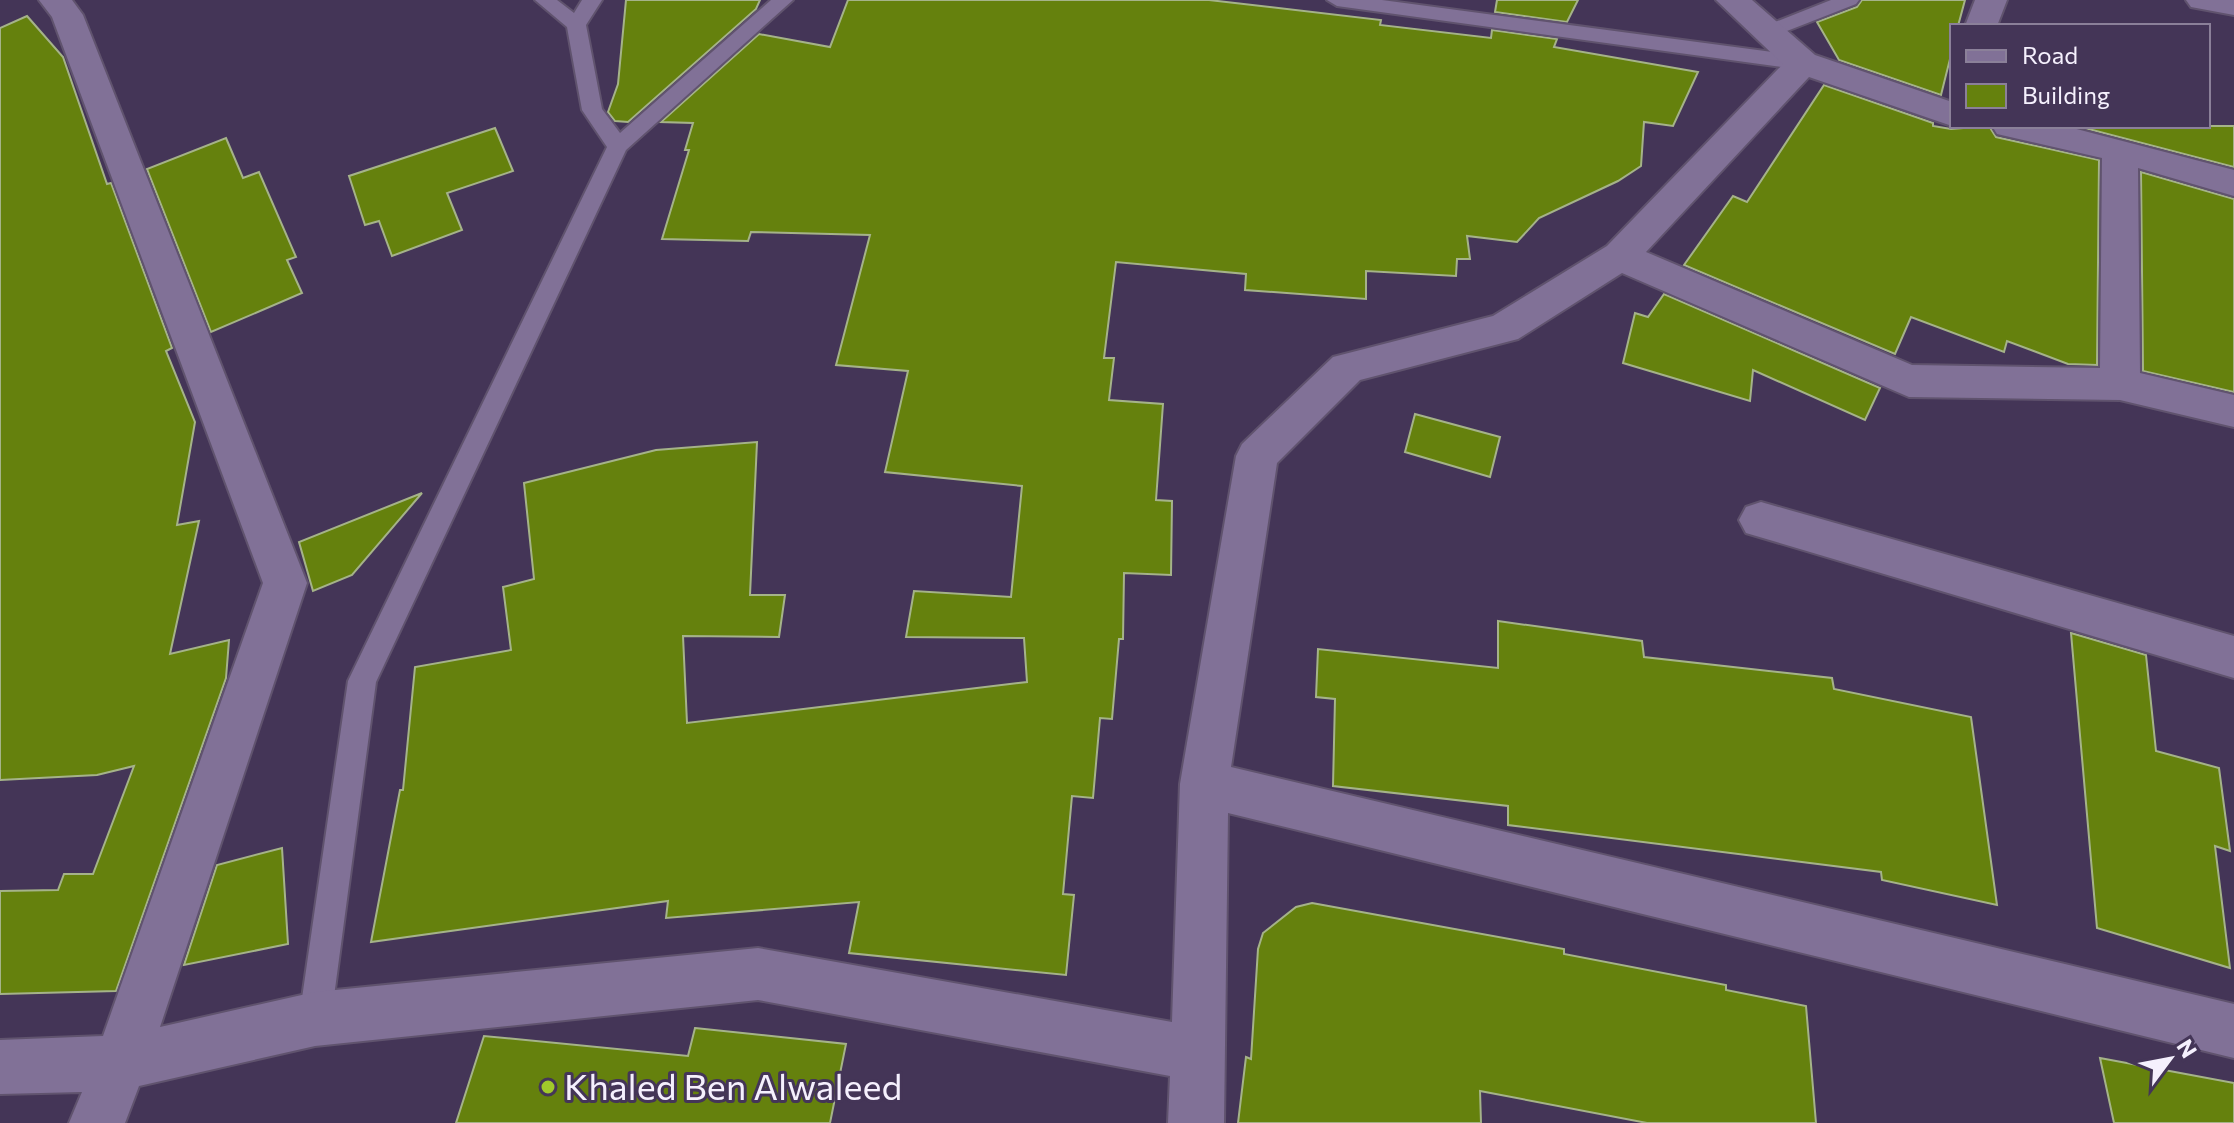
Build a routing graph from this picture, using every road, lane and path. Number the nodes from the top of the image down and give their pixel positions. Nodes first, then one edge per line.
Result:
1 (55, 0) edge
2 (545, 0) edge
3 (592, 0) edge
4 (783, 0) edge
5 (1337, 0) edge
6 (1732, 0) edge
7 (1849, 0) edge
8 (1991, 0) edge
9 (2202, 0) edge
10 (2234, 5) edge
11 (1982, 24) edge
12 (576, 25) junction
13 (1767, 32) junction
14 (1803, 63) junction
15 (1950, 112) edge
16 (2018, 128) edge
17 (618, 146) junction
18 (2120, 150) junction
19 (2234, 183) edge
20 (1620, 256) junction
21 (2120, 384) junction
22 (2234, 411) edge
23 (1761, 520) dead end
24 (2234, 657) edge
25 (1204, 784) junction
26 (315, 1019) junction
27 (2234, 1031) edge
28 (1196, 1054) junction
29 (121, 1063) junction
30 (0, 1067) edge
31 (97, 1123) edge
32 (1196, 1123) edge

1 - 29 street
2 - 12 lane
3 - 12 lane
4 - 17 lane
5 - 14 lane
6 - 13 street
7 - 13 lane
8 - 11 street
9 - 10 street
12 - 17 lane
13 - 14 street
14 - 15 street
14 - 20 street
16 - 18 street
17 - 26 lane
18 - 19 street
18 - 21 street
20 - 21 street
20 - 25 street
21 - 22 street
23 - 24 street
25 - 27 street
25 - 28 street
26 - 28 street
26 - 29 street
28 - 32 street
29 - 30 street
29 - 31 street

